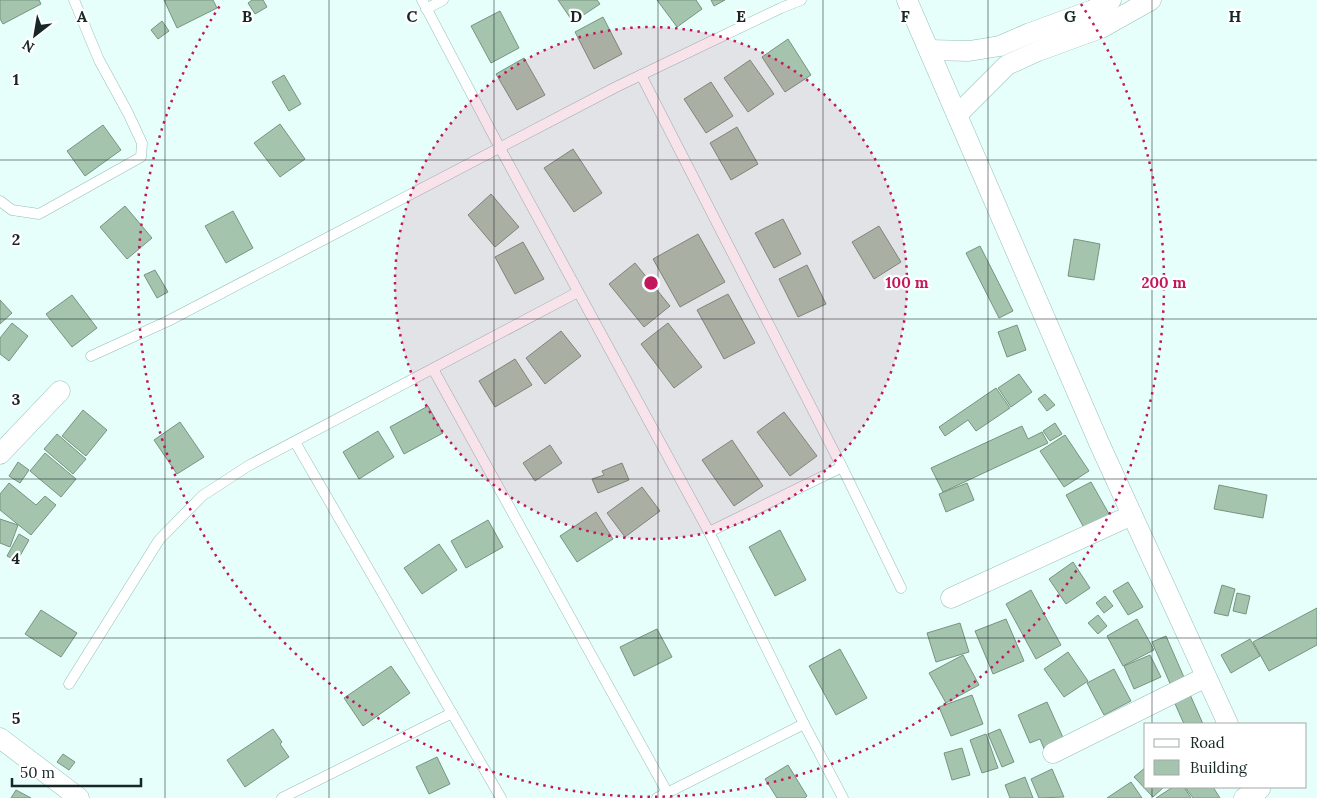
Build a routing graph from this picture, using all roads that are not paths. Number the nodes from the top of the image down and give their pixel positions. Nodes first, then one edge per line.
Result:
1 (74, 0) edge
2 (443, 0) edge
3 (801, 0) edge
4 (907, 0) edge
5 (1111, 0) edge
6 (1151, 0) edge
7 (424, 4) edge
8 (779, 4) edge
9 (929, 50) junction
10 (641, 75) junction
11 (957, 115) junction
12 (500, 148) junction
13 (0, 201) edge
14 (578, 292) junction
15 (90, 356) dead end
16 (433, 369) junction
17 (60, 391) dead end
18 (295, 442) junction
19 (0, 454) edge
20 (842, 468) junction
21 (1132, 515) junction
22 (709, 532) junction
23 (901, 588) dead end
24 (952, 598) dead end
25 (1206, 677) junction
26 (69, 684) dead end
27 (452, 713) junction
28 (1228, 723) edge
29 (804, 724) junction
30 (1, 741) edge
31 (1053, 752) dead end
32 (668, 792) junction
33 (79, 798) edge
34 (282, 798) edge
35 (501, 798) edge
36 (657, 798) edge
37 (843, 798) edge

1 - 13 lane
2 - 7 lane
3 - 8 lane
4 - 9 street
5 - 9 street
6 - 11 street
7 - 12 lane
8 - 10 lane
9 - 11 street
10 - 12 lane
10 - 20 lane
11 - 21 street
12 - 14 lane
12 - 15 lane
14 - 16 lane
14 - 22 lane
16 - 18 lane
16 - 32 lane
17 - 19 street
18 - 26 lane
18 - 27 lane
20 - 22 lane
20 - 23 lane
21 - 24 street
21 - 25 street
22 - 29 lane
25 - 28 street
25 - 31 street
27 - 34 lane
27 - 35 lane
29 - 32 lane
29 - 37 lane
30 - 33 street
32 - 36 lane

